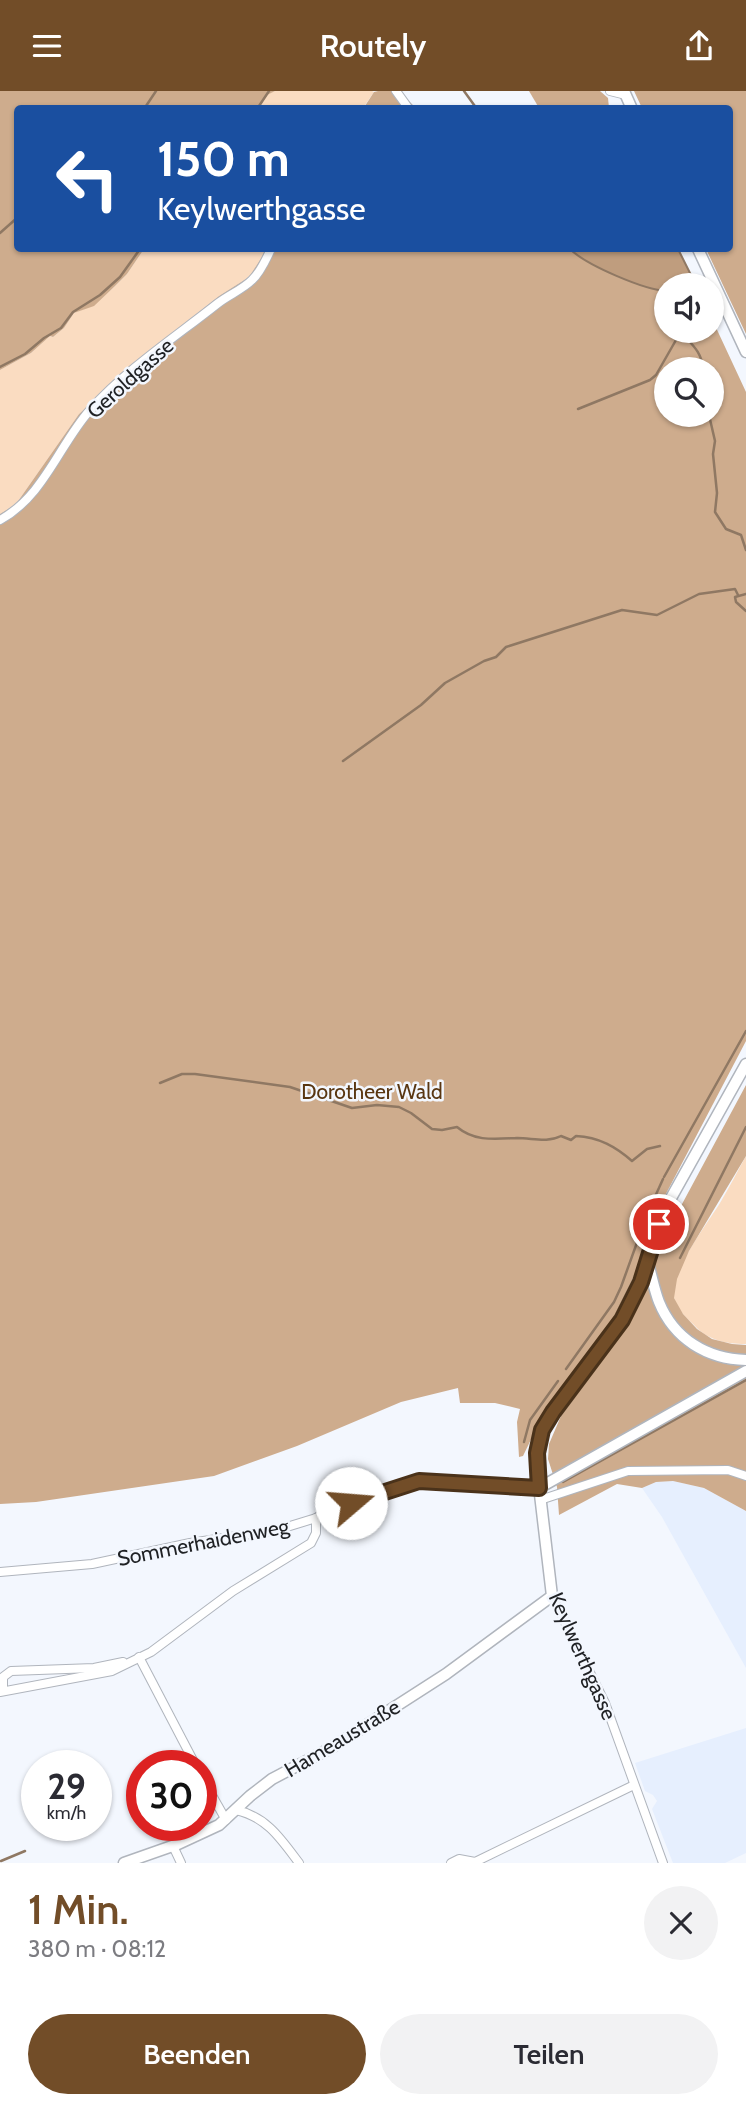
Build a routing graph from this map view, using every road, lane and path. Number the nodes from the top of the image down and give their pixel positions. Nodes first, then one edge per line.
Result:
1 (610, 91) edge
2 (625, 93) edge
3 (269, 252) edge
4 (699, 252) edge
5 (746, 352) edge
6 (0, 520) edge
7 (746, 1064) edge
8 (648, 1264) junction
9 (746, 1360) edge
10 (746, 1371) edge
11 (746, 1476) edge
12 (539, 1488) junction
13 (540, 1500) junction
14 (316, 1518) junction
15 (0, 1571) edge
16 (552, 1596) junction
17 (139, 1657) junction
18 (2, 1692) edge
19 (188, 1750) edge
20 (634, 1786) junction
21 (217, 1804) edge
22 (236, 1810) junction
23 (226, 1820) junction
24 (173, 1846) junction
25 (124, 1863) edge
26 (181, 1863) edge
27 (299, 1863) edge
28 (451, 1863) edge
29 (663, 1863) edge

1 - 2 street
3 - 6 street, Geroldgasse
4 - 5 main road
7 - 8 main road, Keylwerthgasse
8 - 9 main road
8 - 12 main road, Keylwerthgasse
10 - 12 main road
11 - 13 street
12 - 13 main road, Keylwerthgasse
12 - 14 street, Sommerhaidenweg
13 - 16 main road, Keylwerthgasse
14 - 15 street, Sommerhaidenweg
14 - 17 street
16 - 20 street, Keylwerthgasse
16 - 22 main road, Hameaustraße
17 - 18 street
17 - 18 street
17 - 19 street
20 - 28 street
20 - 29 street, Keylwerthgasse
21 - 23 street
22 - 23 main road, Hameaustraße
22 - 27 street
23 - 24 main road, Hameaustraße
24 - 25 main road, Hameaustraße
24 - 26 street

